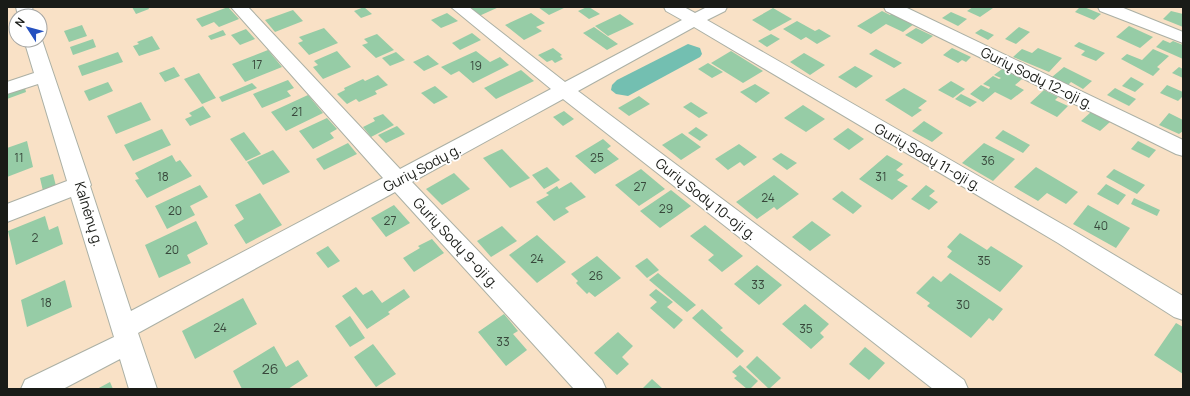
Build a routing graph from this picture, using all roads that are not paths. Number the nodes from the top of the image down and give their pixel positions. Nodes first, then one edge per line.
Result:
1 (239, 7) edge
2 (459, 7) edge
3 (672, 7) edge
4 (719, 7) edge
5 (892, 7) edge
6 (1106, 7) edge
7 (694, 21) junction
8 (1183, 38) edge
9 (35, 48) edge
10 (44, 76) junction
11 (7, 88) edge
12 (565, 91) junction
13 (1183, 149) edge
14 (398, 181) junction
15 (80, 185) junction
16 (7, 213) edge
17 (1183, 309) edge
18 (127, 334) junction
19 (35, 389) edge
20 (144, 389) edge
21 (592, 389) edge
22 (954, 389) edge

1 - 14 street, Gurių Sodų 9-oji g.
2 - 12 street, Gurių Sodų 10-oji g.
3 - 7 street, Gurių Sodų 11-oji g.
4 - 7 street, Gurių Sodų g.
5 - 13 street, Gurių Sodų 12-oji g.
6 - 8 street
7 - 12 street, Gurių Sodų g.
7 - 17 street, Gurių Sodų 11-oji g.
9 - 10 street, Kalnėnų g.
10 - 11 street
10 - 15 street, Kalnėnų g.
12 - 14 street, Gurių Sodų g.
12 - 22 street, Gurių Sodų 10-oji g.
14 - 18 street, Gurių Sodų g.
14 - 21 street, Gurių Sodų 9-oji g.
15 - 16 street
15 - 18 street, Kalnėnų g.
18 - 19 street, Gurių Sodų g.
18 - 20 street, Kalnėnų g.

